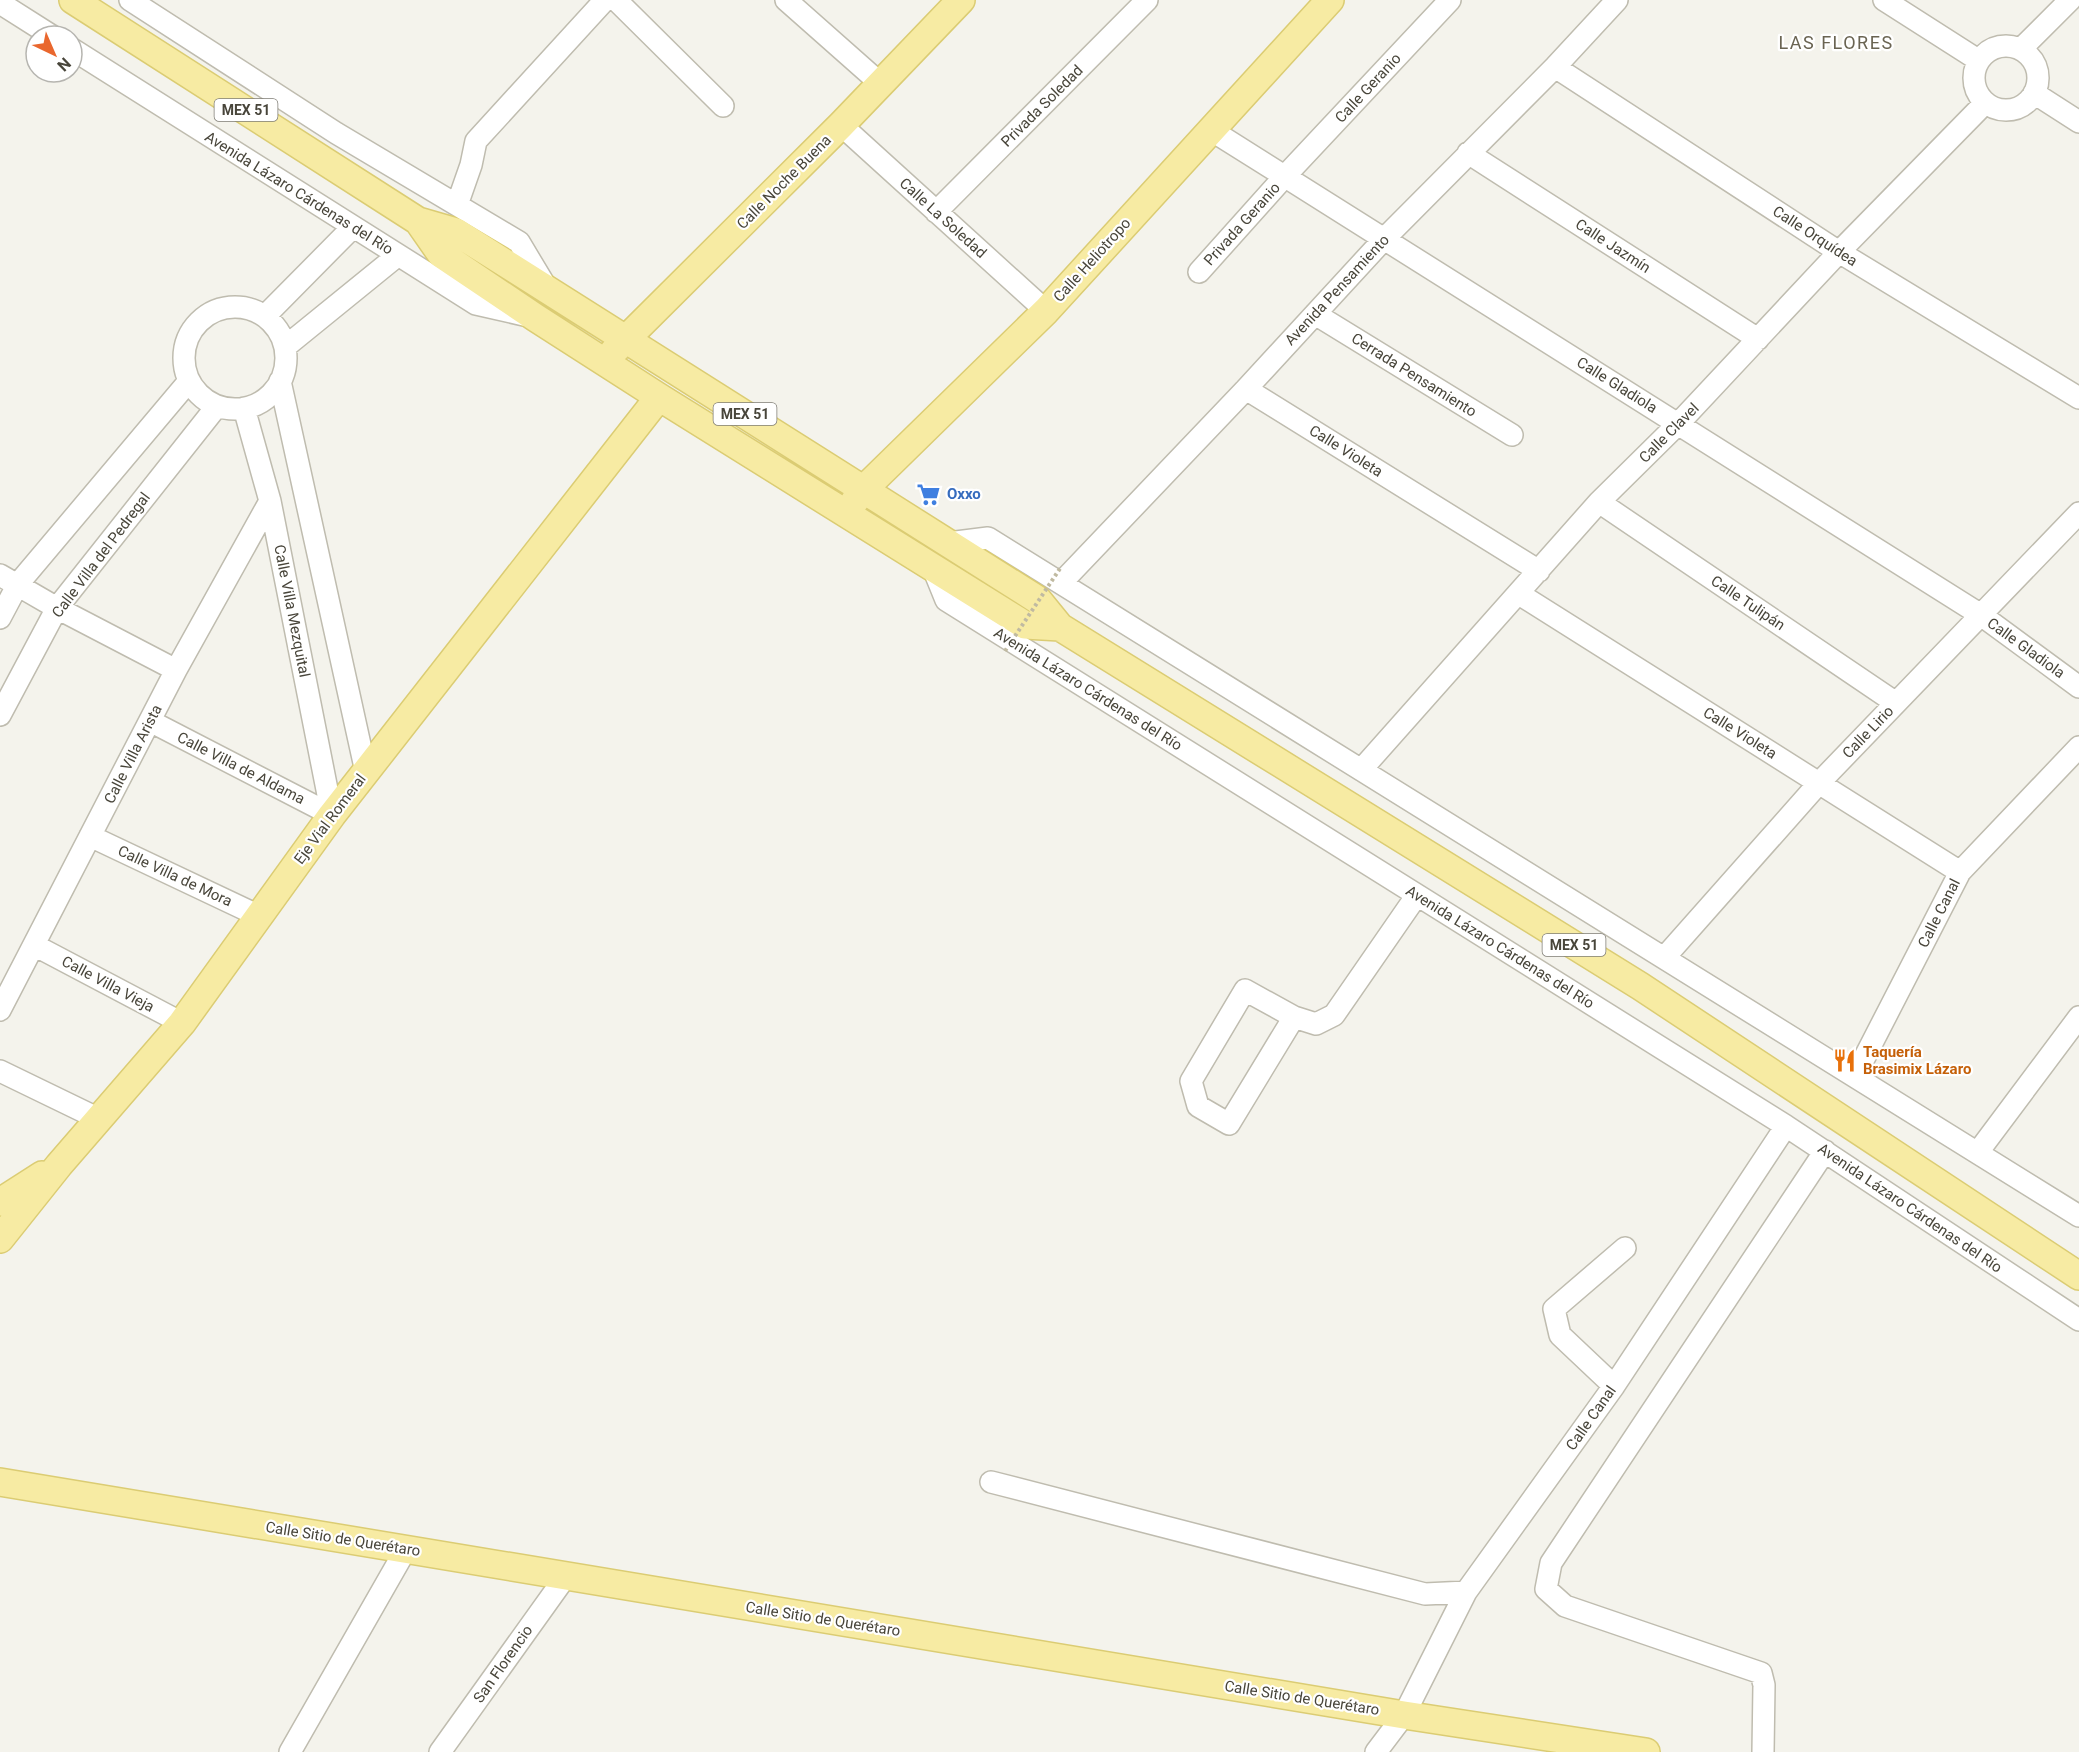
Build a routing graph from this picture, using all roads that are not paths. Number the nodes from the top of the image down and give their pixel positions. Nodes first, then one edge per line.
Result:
1 (73, 0) edge
2 (130, 0) edge
3 (604, 0) edge
4 (616, 0) edge
5 (786, 0) edge
6 (961, 0) edge
7 (1147, 0) edge
8 (1330, 0) edge
9 (1450, 0) edge
10 (1617, 0) edge
11 (1884, 0) edge
12 (2070, 0) edge
13 (0, 3) edge
14 (33, 24) edge
15 (2021, 49) junction
16 (84, 57) edge
17 (1978, 60) junction
18 (1555, 67) junction
19 (881, 84) junction
20 (2034, 93) junction
21 (1985, 104) junction
22 (723, 106) dead end
23 (2079, 122) edge
24 (841, 125) junction
25 (1211, 130) junction
26 (1468, 153) junction
27 (1285, 176) junction
28 (457, 205) junction
29 (936, 212) junction
30 (418, 221) junction
31 (353, 227) junction
32 (1385, 238) junction
33 (1839, 252) junction
34 (398, 256) junction
35 (1199, 272) dead end
36 (550, 293) junction
37 (1046, 311) junction
38 (1315, 314) junction
39 (265, 316) junction
40 (536, 318) junction
41 (1758, 339) junction
42 (626, 340) junction
43 (285, 347) junction
44 (605, 361) junction
45 (189, 381) junction
46 (280, 381) junction
47 (1246, 389) junction
48 (658, 397) junction
49 (2079, 398) edge
50 (217, 406) junction
51 (243, 408) junction
52 (1678, 424) junction
53 (1512, 435) dead end
54 (864, 489) junction
55 (270, 501) junction
56 (1599, 502) junction
57 (846, 513) junction
58 (2079, 513) edge
59 (948, 543) junction
60 (933, 568) junction
61 (1539, 571) junction
62 (1061, 575) junction
63 (9, 579) edge
64 (1519, 594) junction
65 (57, 608) junction
66 (1981, 615) junction
67 (0, 618) edge
68 (1060, 627) junction
69 (176, 670) junction
70 (2079, 687) edge
71 (1896, 703) junction
72 (0, 715) edge
73 (150, 721) junction
74 (2079, 747) edge
75 (1361, 770) junction
76 (366, 772) junction
77 (1819, 783) junction
78 (332, 815) junction
79 (90, 836) junction
80 (1960, 872) junction
81 (1417, 895) junction
82 (259, 916) junction
83 (34, 945) junction
84 (1664, 958) junction
85 (0, 1010) edge
86 (1294, 1017) junction
87 (2079, 1017) edge
88 (182, 1023) junction
89 (0, 1071) edge
90 (1856, 1076) junction
91 (99, 1119) junction
92 (1786, 1126) junction
93 (1825, 1151) junction
94 (1978, 1152) junction
95 (58, 1165) junction
96 (0, 1202) edge
97 (2079, 1215) edge
98 (0, 1239) edge
99 (1625, 1248) dead end
100 (2079, 1276) edge
101 (2079, 1320) edge
102 (1614, 1386) junction
103 (0, 1482) edge
104 (991, 1482) dead end
105 (406, 1550) junction
106 (566, 1576) junction
107 (1467, 1592) junction
108 (1404, 1715) junction
109 (290, 1752) edge
110 (440, 1752) edge
111 (1376, 1752) edge
112 (1646, 1752) edge
113 (1763, 1752) edge

1 - 30 main road, Avenida Lázaro Cárdenas del Río / MEX 51
2 - 28 street, Avenida Lázaro Cárdenas del Río
3 - 28 street
4 - 22 street
5 - 19 street
6 - 19 main road, Calle Noche Buena
7 - 29 street, Privada Soledad
8 - 25 main road, Calle Heliotropo
9 - 27 street, Calle Geranio
10 - 18 street, Avenida Pensamiento
11 - 17 street
12 - 15 street
13 - 14 street
15 - 17 street
15 - 20 street
16 - 31 street, Avenida Lázaro Cárdenas del Río
17 - 21 street
18 - 26 street, Avenida Pensamiento
18 - 33 street, Calle Orquídea
19 - 24 main road, Calle Noche Buena
20 - 21 street
20 - 23 street
21 - 33 street, Calle Clavel
24 - 29 street, Calle La Soledad
24 - 42 main road, Calle Noche Buena
25 - 27 street, Calle Gladiola
25 - 37 main road, Calle Heliotropo
26 - 32 street, Avenida Pensamiento
26 - 41 street, Calle Jazmín
27 - 32 street, Calle Gladiola
27 - 35 street, Privada Geranio
28 - 36 street, Avenida Lázaro Cárdenas del Río
29 - 37 street, Calle La Soledad
30 - 36 main road, Avenida Lázaro Cárdenas del Río / MEX 51
30 - 40 main road, Avenida Lázaro Cárdenas del Río / MEX 51
31 - 34 street, Avenida Lázaro Cárdenas del Río
31 - 39 street
32 - 38 street, Avenida Pensamiento
32 - 52 street, Calle Gladiola
33 - 41 street, Calle Clavel
33 - 49 street, Calle Orquídea
34 - 40 street, Avenida Lázaro Cárdenas del Río
34 - 43 street
36 - 42 main road, Avenida Lázaro Cárdenas del Río / MEX 51
37 - 54 main road, Calle Heliotropo
38 - 47 street, Avenida Pensamiento
38 - 53 street, Cerrada Pensamiento
39 - 43 street
39 - 45 street
40 - 44 main road, Avenida Lázaro Cárdenas del Río / MEX 51
41 - 52 street, Calle Clavel
42 - 44 main road, Calle Noche Buena
42 - 54 main road, Avenida Lázaro Cárdenas del Río / MEX 51
43 - 46 street
44 - 48 main road, Avenida Lázaro Cárdenas del Río / MEX 51
45 - 50 street
45 - 63 street
46 - 51 street
46 - 76 street
47 - 61 street, Calle Violeta
47 - 62 street, Avenida Pensamiento
48 - 57 main road, Avenida Lázaro Cárdenas del Río / MEX 51
48 - 76 main road, Eje Vial Romeral
50 - 51 street
50 - 65 street, Calle Villa del Pedregal
51 - 55 street, Calle Villa Mezquital
52 - 56 street, Calle Clavel
52 - 66 street, Calle Gladiola
54 - 57 main road, Calle Heliotropo
54 - 59 main road, Avenida Lázaro Cárdenas del Río / MEX 51
55 - 69 street, Calle Villa Arista
55 - 78 street, Calle Villa Mezquital
56 - 61 street, Calle Clavel
56 - 71 street, Calle Tulipán
57 - 60 main road, Avenida Lázaro Cárdenas del Río / MEX 51
58 - 66 street, Calle Lirio
59 - 62 street
59 - 68 main road, Avenida Lázaro Cárdenas del Río / MEX 51
60 - 68 main road, Avenida Lázaro Cárdenas del Río / MEX 51
60 - 81 street, Avenida Lázaro Cárdenas del Río
61 - 64 street, Calle Clavel
62 - 75 street
63 - 65 street
63 - 67 street
64 - 75 street, Calle Clavel
64 - 77 street, Calle Violeta
65 - 69 street
65 - 72 street, Calle Villa del Pedregal
66 - 70 street, Calle Gladiola
66 - 71 street, Calle Lirio
68 - 100 main road, Avenida Lázaro Cárdenas del Río / MEX 51
69 - 73 street, Calle Villa Arista
71 - 77 street, Calle Lirio
73 - 78 street, Calle Villa de Aldama
73 - 79 street, Calle Villa Arista
74 - 80 street, Calle Canal
75 - 84 street
76 - 78 main road, Eje Vial Romeral
77 - 80 street, Calle Violeta
77 - 84 street, Calle Lirio
78 - 82 main road, Eje Vial Romeral
79 - 82 street, Calle Villa de Mora
79 - 83 street, Calle Villa Arista
80 - 90 street, Calle Canal
81 - 86 street
81 - 92 street, Avenida Lázaro Cárdenas del Río
82 - 88 main road, Eje Vial Romeral
83 - 85 street, Calle Villa Arista
83 - 88 street, Calle Villa Vieja
84 - 90 street
86 - 86 street
87 - 94 street
88 - 91 main road, Eje Vial Romeral
89 - 91 street
90 - 94 street
91 - 95 main road, Eje Vial Romeral
92 - 93 street, Avenida Lázaro Cárdenas del Río
92 - 102 street, Calle Canal
93 - 101 street, Avenida Lázaro Cárdenas del Río
93 - 113 street
94 - 97 street
95 - 96 main road
95 - 98 main road, Eje Vial Romeral
99 - 102 street
102 - 107 street, Calle Canal
103 - 105 main road, Calle Sitio de Querétaro
104 - 107 street
105 - 106 main road, Calle Sitio de Querétaro
105 - 109 street
106 - 108 main road, Calle Sitio de Querétaro
106 - 110 street, San Florencio
107 - 108 street, Calle Canal
108 - 111 street, Calle Canal
108 - 112 main road, Calle Sitio de Querétaro

